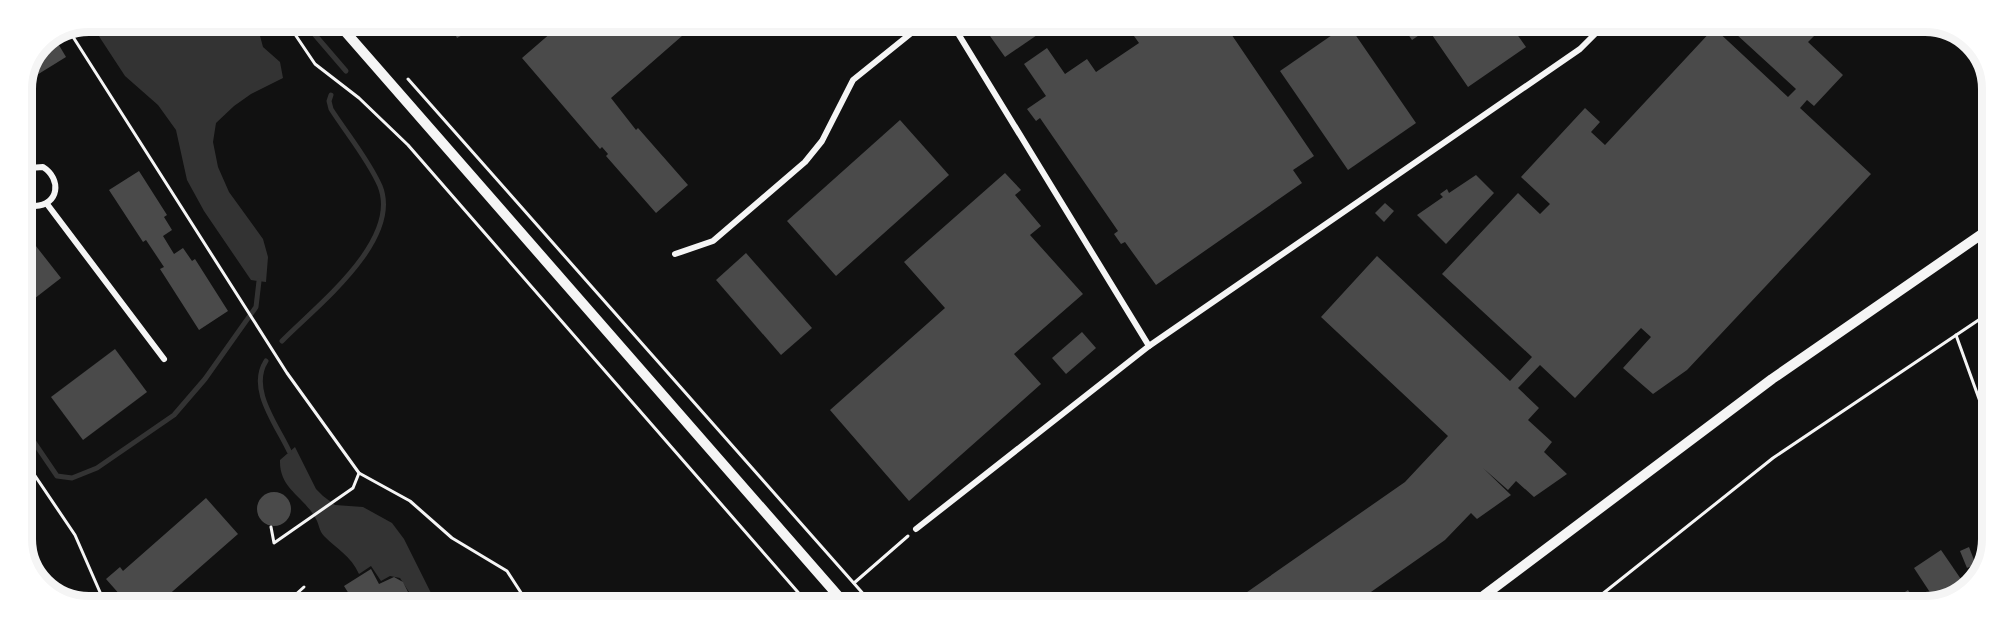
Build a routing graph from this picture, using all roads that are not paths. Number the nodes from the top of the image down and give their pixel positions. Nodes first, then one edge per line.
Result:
1 (346, 32) edge
2 (913, 32) edge
3 (957, 32) edge
4 (1597, 32) edge
5 (32, 168) edge
6 (32, 204) edge
7 (47, 204) junction
8 (1982, 234) edge
9 (675, 254) dead end
10 (1149, 346) junction
11 (164, 359) dead end
12 (916, 529) road end
13 (839, 596) edge
14 (1483, 596) edge

1 - 13 main road
2 - 9 street
3 - 10 street
4 - 10 street
5 - 7 street
6 - 7 street
7 - 11 street
8 - 14 main road
10 - 12 street

